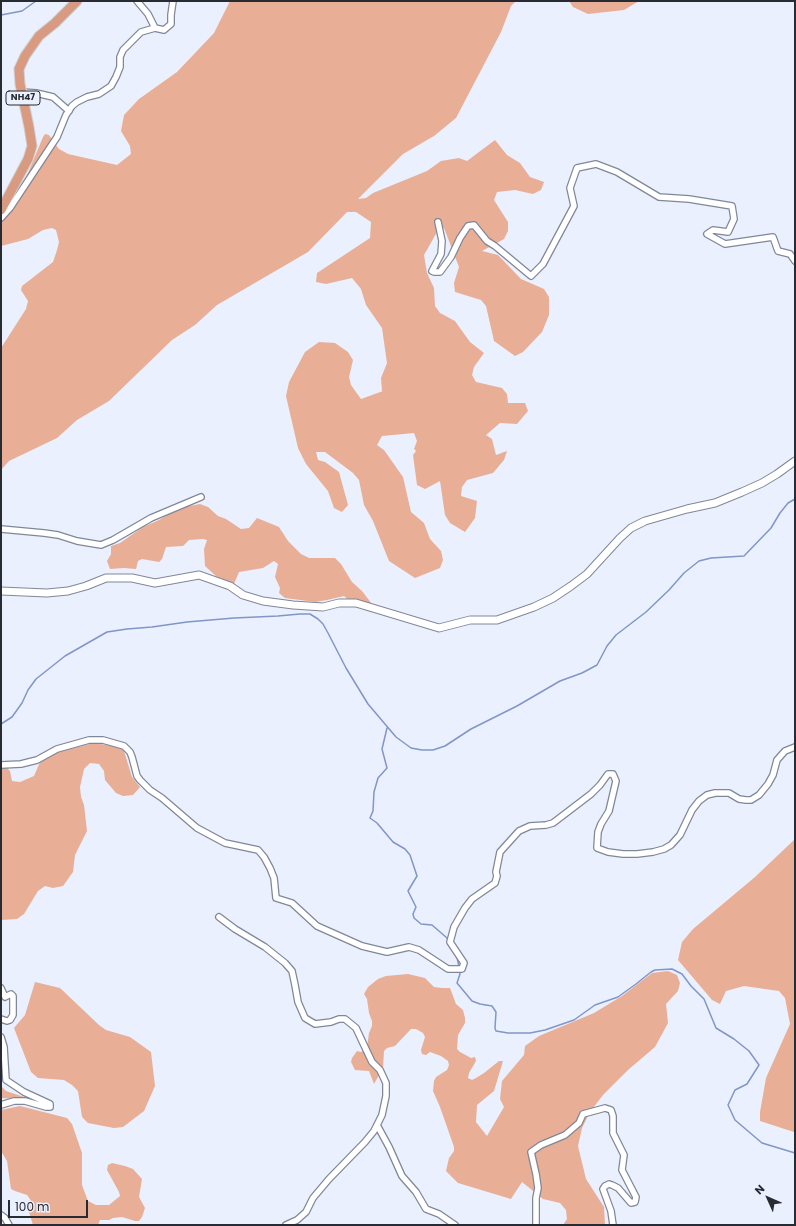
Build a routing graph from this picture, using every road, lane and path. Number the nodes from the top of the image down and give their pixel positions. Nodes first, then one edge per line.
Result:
1 (77, 1) edge
2 (137, 1) edge
3 (174, 1) edge
4 (155, 28) junction
5 (21, 92) junction
6 (69, 111) junction
7 (1, 210) edge
8 (1, 218) edge
9 (438, 222) dead end
10 (795, 261) edge
11 (795, 461) edge
12 (201, 497) dead end
13 (1, 529) edge
14 (1, 591) edge
15 (795, 746) edge
16 (1, 765) edge
17 (219, 917) dead end
18 (1, 988) edge
19 (1, 1019) edge
20 (1, 1037) edge
21 (1, 1105) edge
22 (376, 1125) junction
23 (1, 1215) edge
24 (9, 1225) edge
25 (286, 1225) edge
26 (454, 1225) edge
27 (536, 1225) edge
28 (613, 1225) edge

1 - 5 highway, NH47
2 - 4 street
3 - 4 street
4 - 6 street
5 - 6 street
5 - 7 highway, NH47
6 - 8 street
9 - 10 street
11 - 14 street
12 - 13 street
15 - 16 street
17 - 22 street
18 - 19 street
20 - 21 street
22 - 25 street
22 - 26 street
23 - 24 street
27 - 28 street

